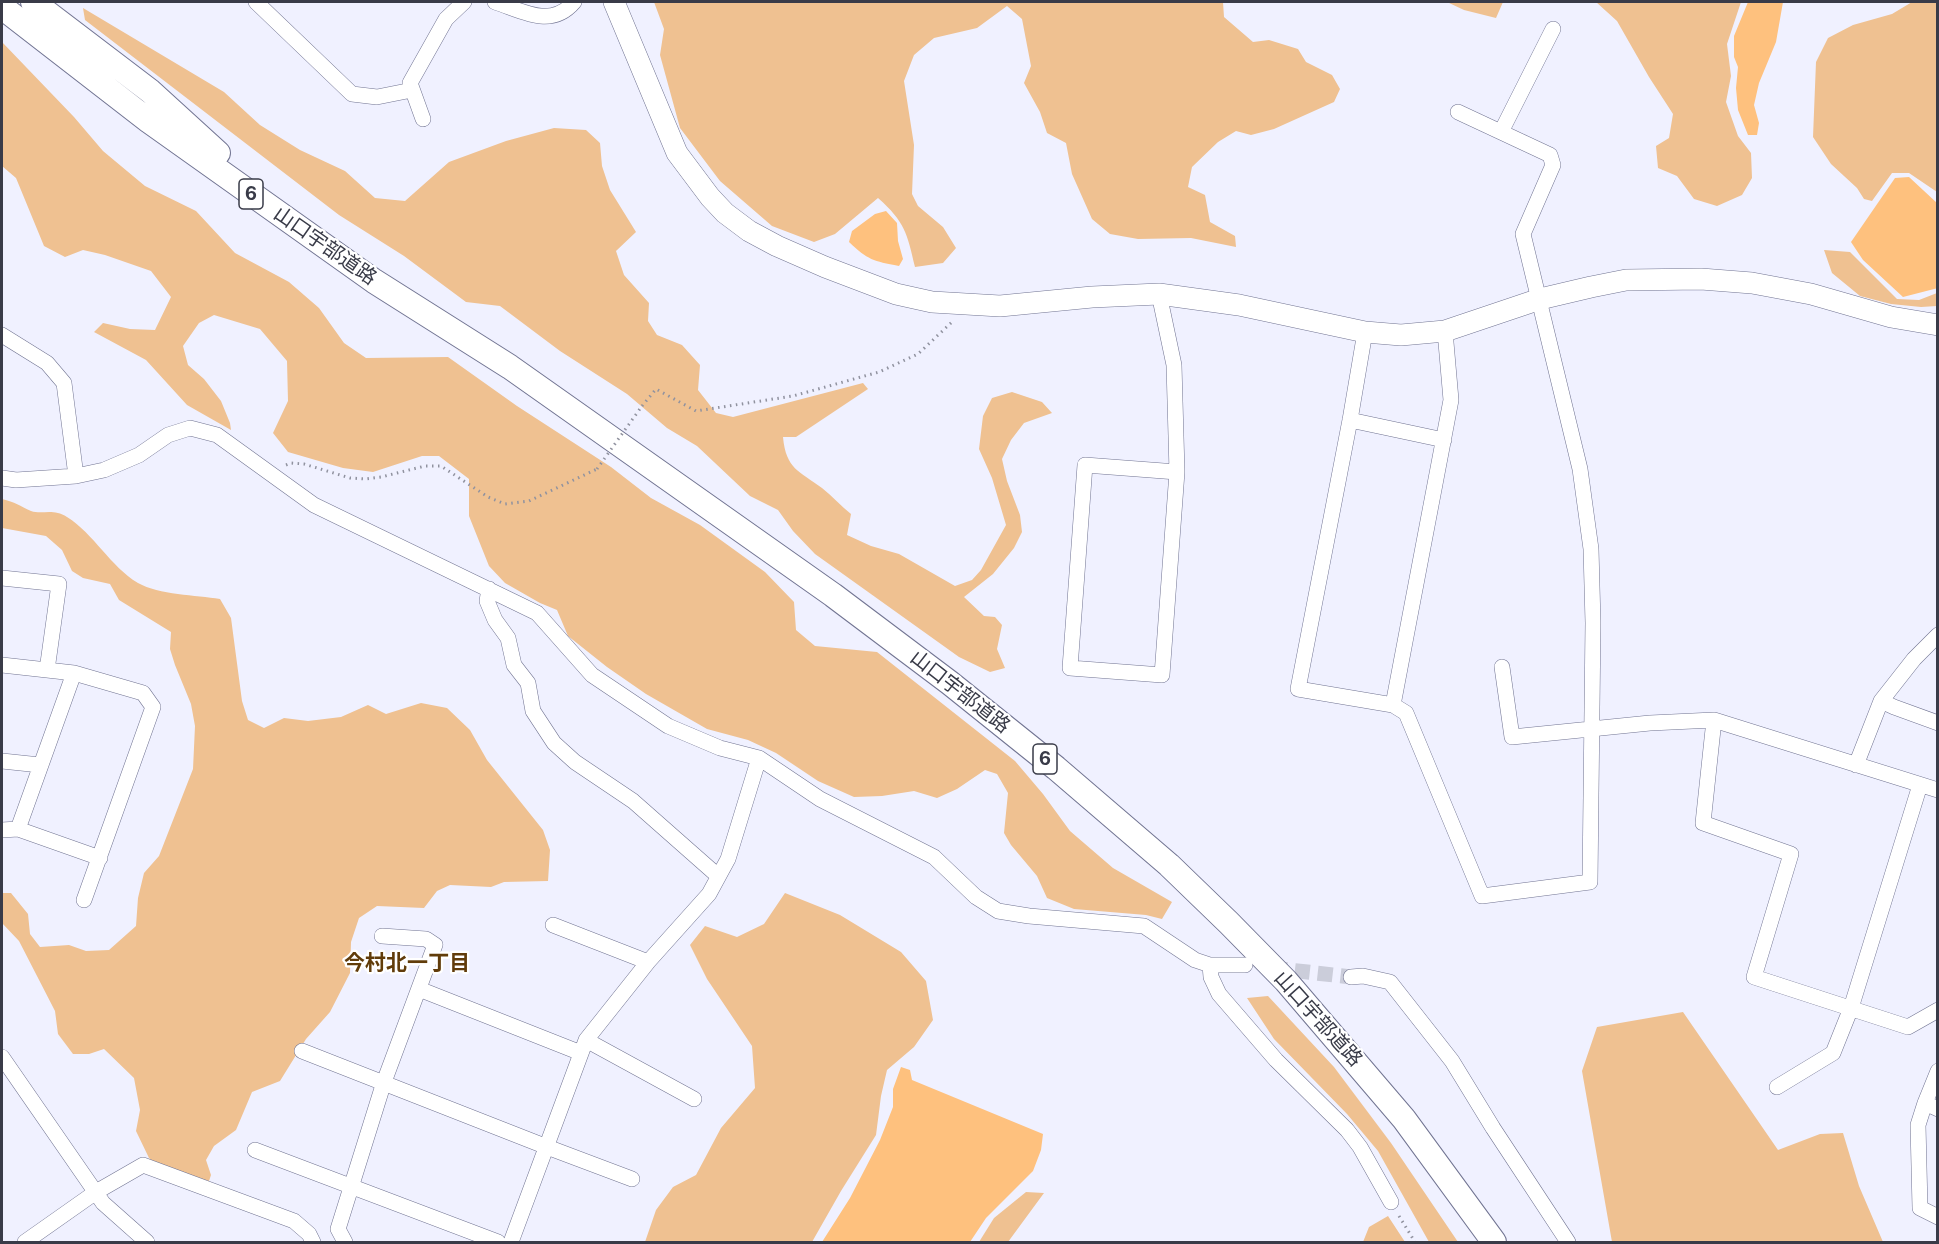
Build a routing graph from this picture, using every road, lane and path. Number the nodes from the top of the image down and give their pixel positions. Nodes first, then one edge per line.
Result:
1 (17, 2) edge
2 (33, 2) edge
3 (256, 2) edge
4 (464, 2) edge
5 (495, 2) edge
6 (574, 2) edge
7 (614, 2) edge
8 (2, 7) edge
9 (2, 25) edge
10 (1553, 29) dead end
11 (412, 90) junction
12 (1458, 112) dead end
13 (423, 119) dead end
14 (149, 121) junction
15 (1501, 132) junction
16 (218, 153) junction
17 (1159, 294) junction
18 (1540, 299) junction
19 (967, 305) junction
20 (1938, 325) edge
21 (1445, 331) junction
22 (1365, 332) junction
23 (2, 335) edge
24 (510, 367) junction
25 (1350, 420) junction
26 (1444, 440) junction
27 (1177, 472) junction
28 (272, 473) junction
29 (76, 476) junction
30 (2, 478) edge
31 (2, 578) edge
32 (489, 589) junction
33 (1938, 635) edge
34 (2, 665) edge
35 (1502, 667) dead end
36 (47, 670) junction
37 (74, 673) junction
38 (1881, 701) junction
39 (1393, 705) junction
40 (1714, 720) junction
41 (1938, 723) edge
42 (1592, 729) junction
43 (759, 758) junction
44 (2, 761) edge
45 (40, 765) junction
46 (1856, 765) junction
47 (1920, 785) junction
48 (1938, 790) edge
49 (18, 829) junction
50 (2, 830) edge
51 (100, 858) junction
52 (718, 876) junction
53 (84, 900) dead end
54 (553, 926) dead end
55 (382, 936) dead end
56 (648, 962) junction
57 (1210, 965) junction
58 (1245, 965) dead end
59 (1351, 977) tunnel mouth
60 (419, 989) junction
61 (1851, 1008) junction
62 (1938, 1010) edge
63 (584, 1047) junction
64 (302, 1050) dead end
65 (2, 1057) edge
66 (1938, 1071) edge
67 (384, 1082) junction
68 (1777, 1087) dead end
69 (694, 1099) dead end
70 (1931, 1106) edge
71 (548, 1147) junction
72 (255, 1150) dead end
73 (632, 1179) dead end
74 (351, 1187) junction
75 (96, 1192) junction
76 (1391, 1202) joint
77 (1938, 1217) edge
78 (25, 1242) edge
79 (147, 1242) edge
80 (313, 1242) edge
81 (345, 1242) edge
82 (498, 1242) edge
83 (511, 1242) edge
84 (1415, 1242) edge
85 (1494, 1242) edge
86 (1568, 1242) edge

1 - 16 main road, 山口宇部道路 / 6
2 - 16 main road
3 - 11 street
4 - 11 street
5 - 6 street
7 - 19 street
8 - 14 main road, 山口宇部道路 / 6
9 - 14 main road
10 - 15 street
11 - 13 street
12 - 15 street
14 - 24 main road, 山口宇部道路 / 6
15 - 18 street
16 - 24 main road, 山口宇部道路 / 6
17 - 19 street
17 - 22 street
17 - 27 street
18 - 20 street
18 - 21 street
18 - 42 street
19 - 28 path, bridge
21 - 22 street
21 - 26 street
22 - 25 street
23 - 29 street
24 - 85 main road, 山口宇部道路 / 6
25 - 26 street
25 - 39 street
26 - 39 street
27 - 27 street
28 - 29 street
28 - 32 street
29 - 30 street
31 - 36 street
32 - 43 street
32 - 52 street
33 - 38 street
34 - 36 street
35 - 42 street
36 - 37 street
37 - 45 street
37 - 51 street
38 - 41 street
38 - 46 street
39 - 42 street
40 - 42 street
40 - 46 street
40 - 61 street
43 - 52 street
43 - 57 street
44 - 45 street
45 - 49 street
46 - 47 street
47 - 48 street
47 - 61 street
49 - 50 street
49 - 51 street
51 - 53 street
52 - 56 street
54 - 56 street
55 - 60 street
56 - 63 street
57 - 58 street
57 - 76 street
59 - 86 street
60 - 63 street
60 - 67 street
61 - 62 street
61 - 68 street
63 - 69 street
63 - 71 street
64 - 67 street
65 - 75 street
66 - 70 street
67 - 71 street
67 - 74 street
70 - 77 street
71 - 73 street
71 - 83 street
72 - 74 street
74 - 81 street
74 - 82 street
75 - 78 street
75 - 79 street
75 - 80 street
76 - 84 path

